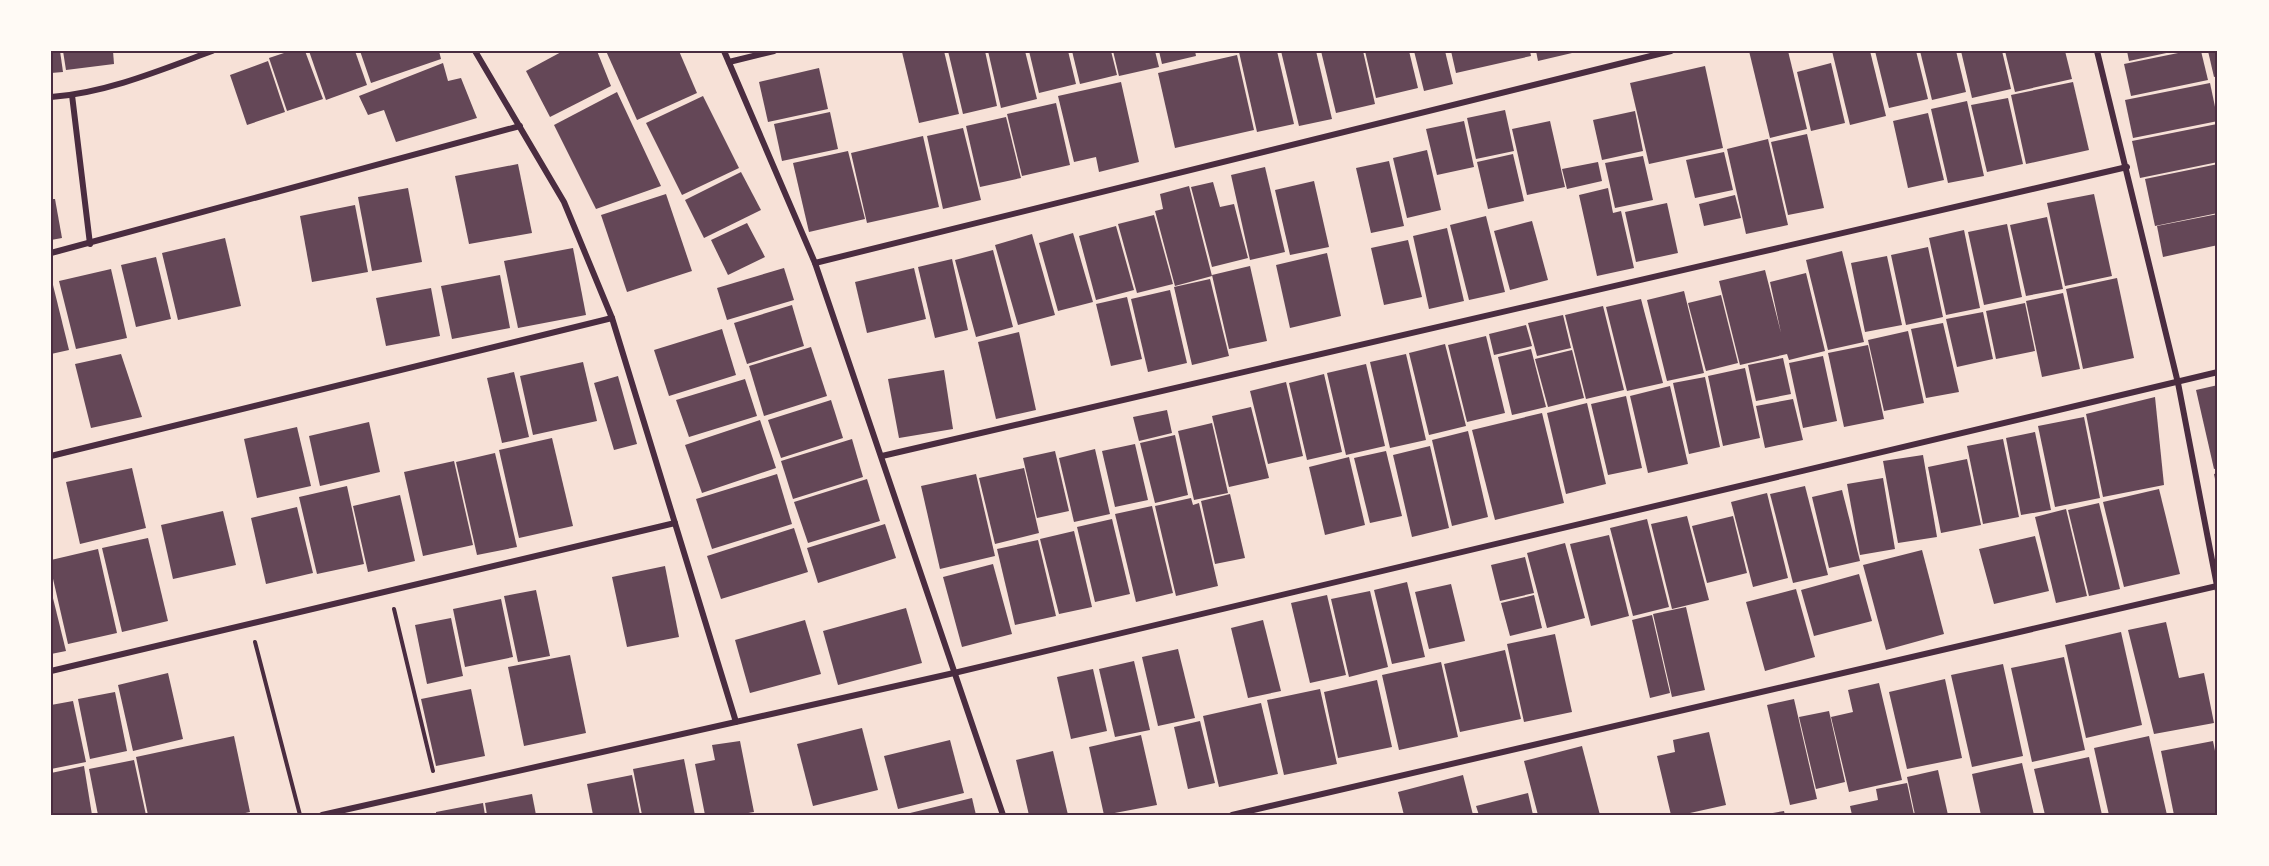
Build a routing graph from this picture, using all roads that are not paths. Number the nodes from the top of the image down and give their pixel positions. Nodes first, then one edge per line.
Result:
1 (212, 51) edge
2 (475, 51) edge
3 (724, 51) edge
4 (774, 51) edge
5 (1671, 51) edge
6 (2097, 51) edge
7 (729, 62) junction
8 (72, 95) junction
9 (51, 97) edge
10 (520, 126) junction
11 (2127, 167) junction
12 (90, 244) junction
13 (51, 253) edge
14 (814, 263) junction
15 (612, 318) junction
16 (2218, 372) edge
17 (2178, 383) junction
18 (51, 456) edge
19 (882, 456) junction
20 (675, 523) junction
21 (2217, 588) edge
22 (51, 671) edge
23 (954, 673) junction
24 (736, 722) junction
25 (322, 815) edge
26 (1004, 815) edge
27 (1232, 815) edge

1 - 8 street
2 - 10 street
3 - 7 street
4 - 7 street
5 - 14 street
6 - 11 street
7 - 14 street
8 - 9 street
8 - 12 street
10 - 12 street
10 - 15 street
11 - 17 street
11 - 19 street
12 - 13 street
14 - 19 street
15 - 18 street
15 - 20 street
16 - 17 street
17 - 21 street
17 - 23 street
19 - 23 street
20 - 22 street
20 - 24 street
21 - 27 street
23 - 24 street
23 - 26 street
24 - 25 street

